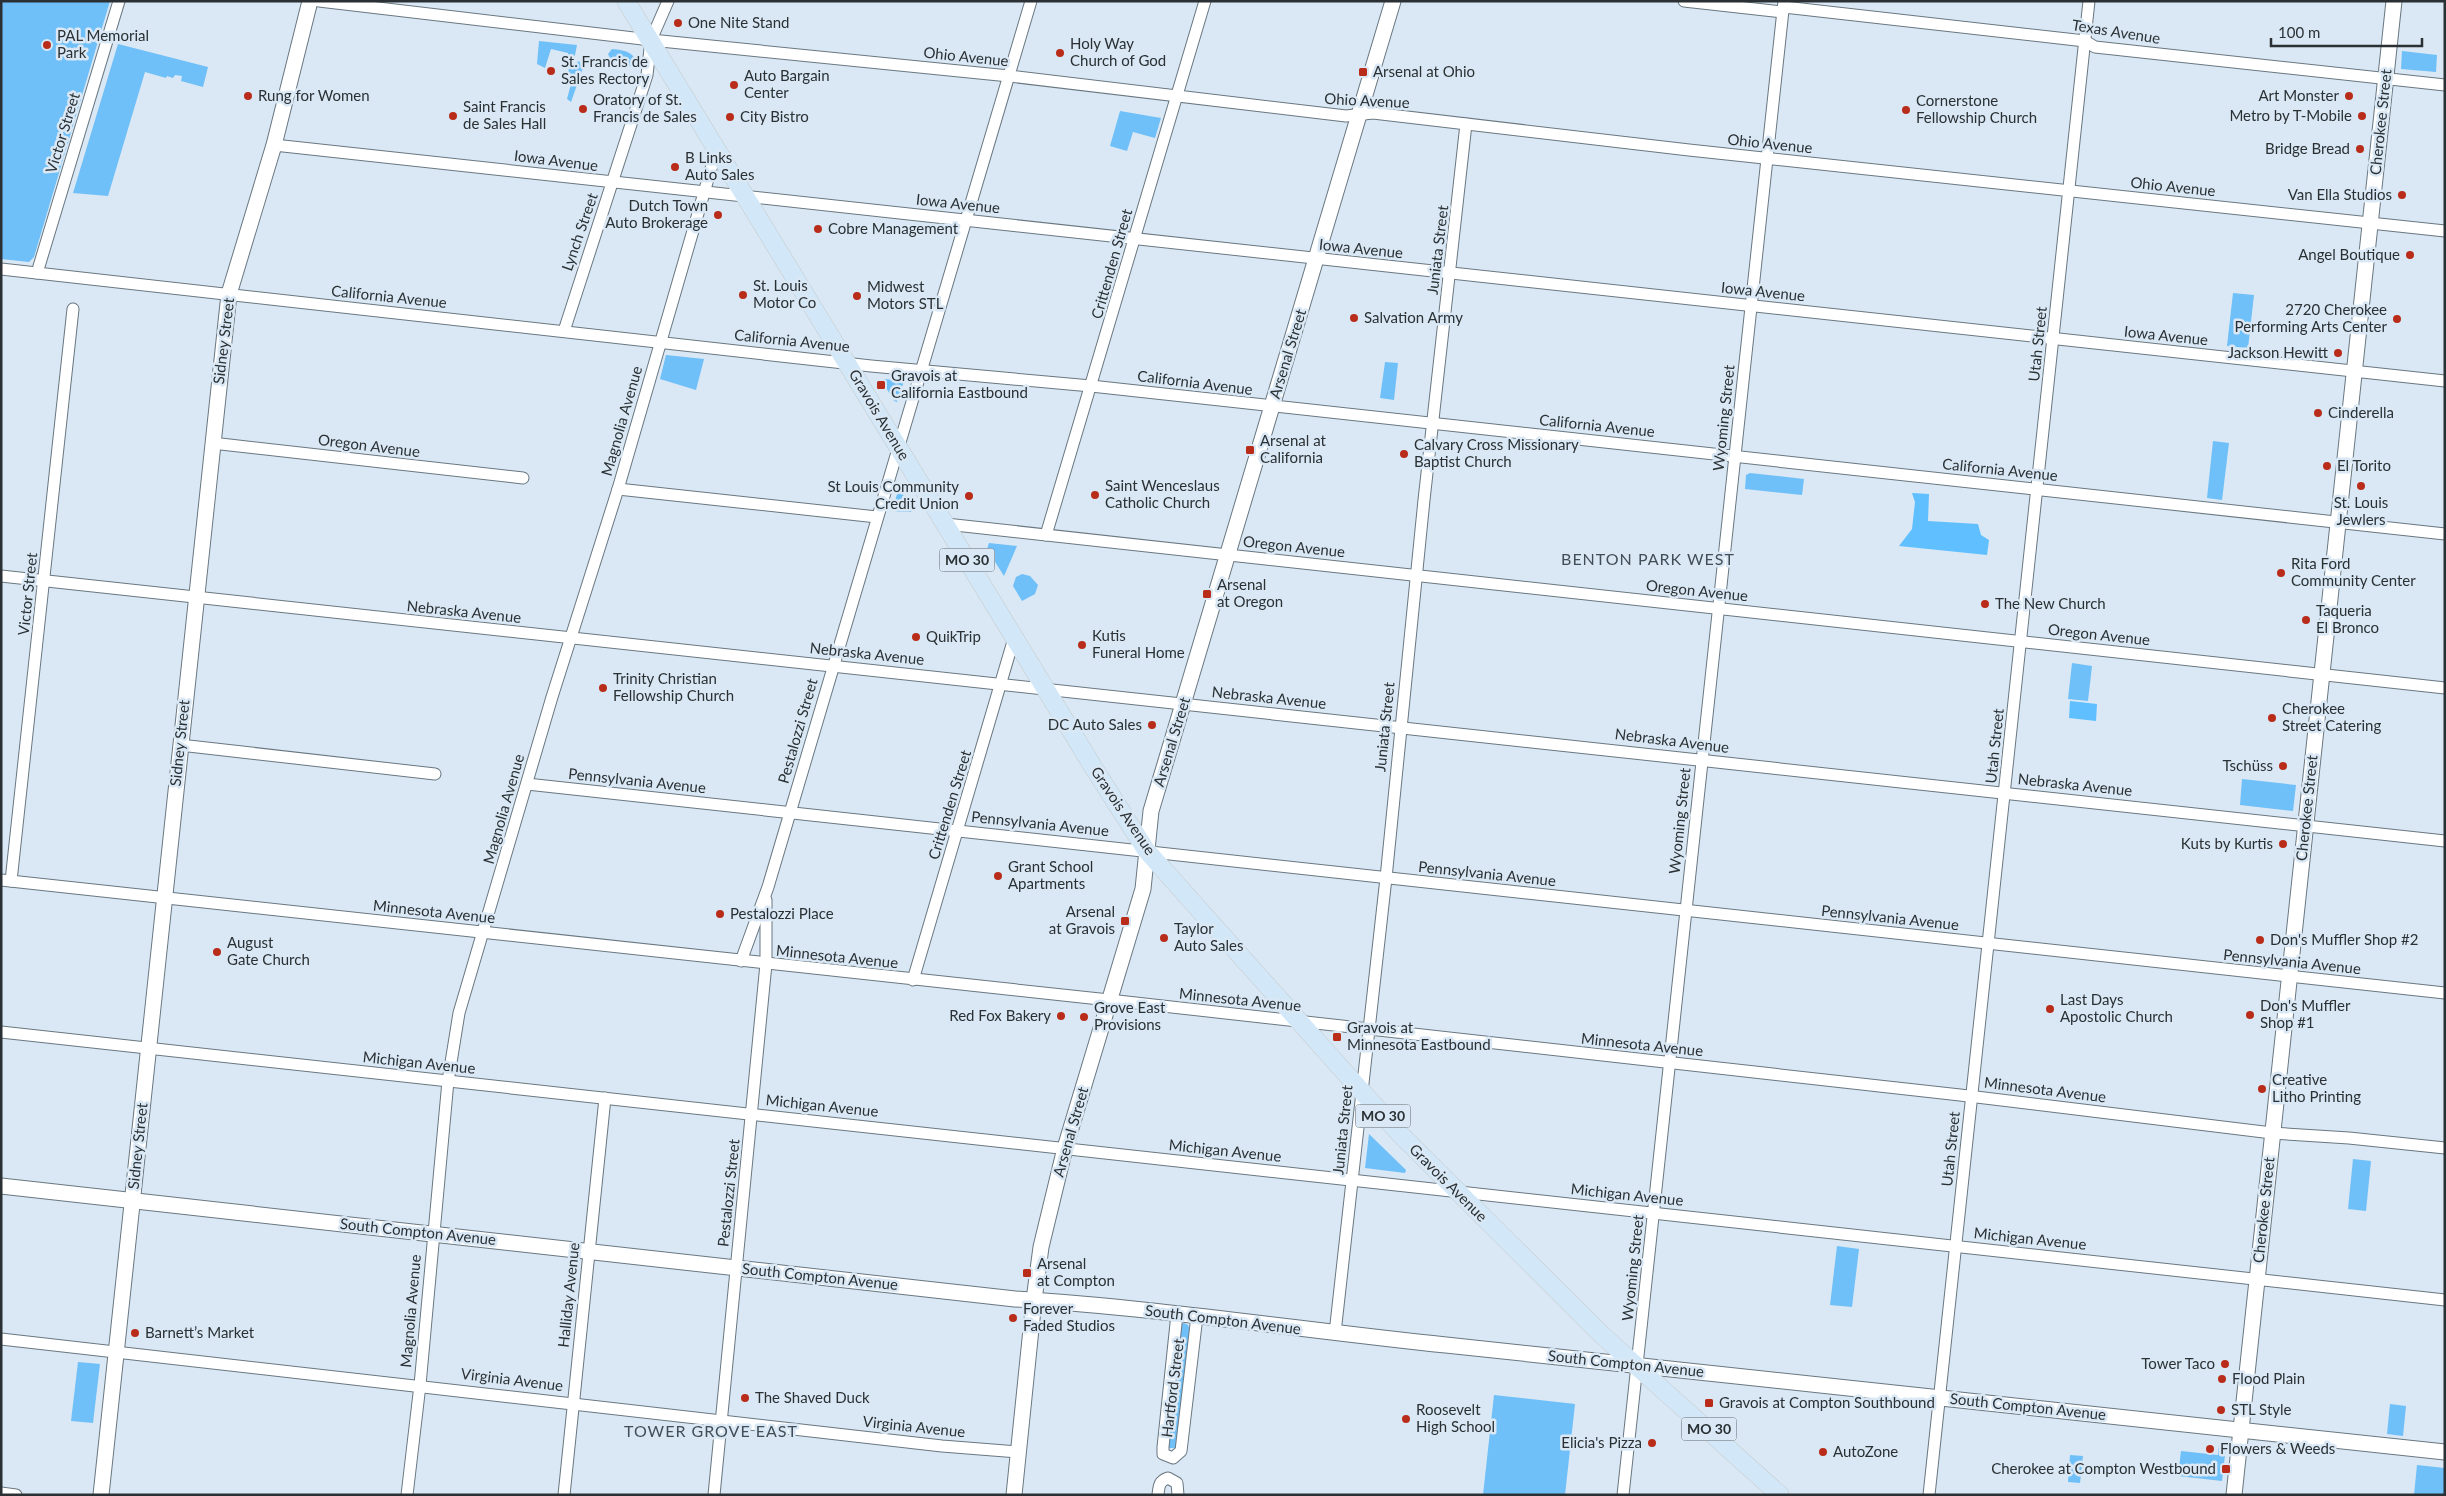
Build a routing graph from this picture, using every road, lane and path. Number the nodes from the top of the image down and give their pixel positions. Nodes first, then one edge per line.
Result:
1 (119, 1) edge
2 (310, 1) edge
3 (318, 1) edge
4 (626, 1) edge
5 (668, 1) edge
6 (1031, 1) edge
7 (1205, 1) edge
8 (1392, 1) edge
9 (1684, 1) edge
10 (2089, 1) edge
11 (2394, 1) edge
12 (1784, 7) edge
13 (651, 40) junction
14 (2085, 41) junction
15 (1009, 76) junction
16 (2385, 79) junction
17 (2445, 85) edge
18 (1177, 96) junction
19 (1359, 114) junction
20 (1466, 124) junction
21 (274, 144) junction
22 (717, 148) junction
23 (1767, 159) junction
24 (613, 183) junction
25 (2069, 191) junction
26 (703, 192) junction
27 (746, 196) junction
28 (966, 220) junction
29 (2370, 224) junction
30 (2445, 231) edge
31 (1136, 239) junction
32 (1316, 260) junction
33 (1, 269) edge
34 (37, 273) junction
35 (1450, 274) junction
36 (229, 294) junction
37 (1752, 306) junction
38 (73, 309) dead end
39 (564, 331) junction
40 (2053, 338) junction
41 (661, 342) junction
42 (847, 362) junction
43 (920, 370) junction
44 (2354, 371) junction
45 (2445, 381) edge
46 (1091, 386) junction
47 (1272, 407) junction
48 (1432, 424) junction
49 (212, 443) junction
50 (898, 446) junction
51 (1735, 456) junction
52 (523, 478) dead end
53 (618, 489) junction
54 (2037, 490) junction
55 (877, 517) junction
56 (2338, 522) junction
57 (946, 524) junction
58 (2445, 534) edge
59 (1046, 535) junction
60 (1228, 555) junction
61 (1, 576) edge
62 (1416, 576) junction
63 (44, 580) junction
64 (196, 597) junction
65 (1719, 609) junction
66 (570, 638) junction
67 (1014, 638) junction
68 (2021, 642) junction
69 (833, 666) junction
70 (2322, 674) junction
71 (1001, 684) junction
72 (1045, 688) junction
73 (2445, 688) edge
74 (1184, 704) junction
75 (1400, 727) junction
76 (180, 745) junction
77 (1702, 760) junction
78 (435, 774) dead end
79 (526, 784) junction
80 (2005, 792) junction
81 (790, 813) junction
82 (2306, 826) junction
83 (958, 831) junction
84 (2445, 841) edge
85 (1146, 850) junction
86 (1386, 878) junction
87 (6, 881) edge
88 (766, 894) junction
89 (164, 898) junction
90 (1686, 910) junction
91 (483, 932) junction
92 (1988, 943) junction
93 (741, 961) junction
94 (766, 964) junction
95 (2289, 976) junction
96 (913, 980) junction
97 (2445, 993) edge
98 (1109, 1000) junction
99 (1298, 1022) junction
100 (1369, 1029) junction
101 (1, 1032) edge
102 (148, 1048) junction
103 (1670, 1063) junction
104 (448, 1081) junction
105 (1361, 1093) junction
106 (1972, 1096) junction
107 (605, 1098) junction
108 (752, 1114) junction
109 (2272, 1133) junction
110 (1065, 1148) junction
111 (2445, 1148) edge
112 (1352, 1180) junction
113 (1, 1186) edge
114 (1456, 1191) junction
115 (132, 1201) junction
116 (1654, 1213) junction
117 (433, 1234) junction
118 (1956, 1246) junction
119 (589, 1251) junction
120 (736, 1268) junction
121 (2257, 1279) junction
122 (1034, 1300) junction
123 (2445, 1300) edge
124 (1177, 1314) junction
125 (1197, 1316) junction
126 (1335, 1333) junction
127 (1, 1339) edge
128 (116, 1351) junction
129 (1637, 1365) junction
130 (420, 1385) junction
131 (1940, 1398) junction
132 (573, 1403) junction
133 (722, 1420) junction
134 (2241, 1430) junction
135 (1018, 1452) junction
136 (2445, 1452) edge
137 (1, 1493) edge
138 (16, 1495) edge
139 (101, 1495) edge
140 (407, 1495) edge
141 (564, 1495) edge
142 (714, 1495) edge
143 (1014, 1495) edge
144 (1158, 1495) edge
145 (1178, 1495) edge
146 (1623, 1495) edge
147 (1780, 1495) edge
148 (1929, 1495) edge
149 (2234, 1495) edge

1 - 34 street, Victor Street
2 - 21 street, Sidney Street
3 - 13 street, Ohio Avenue
4 - 13 main road, Gravois Avenue / MO 30
5 - 13 street, Lynch Street
6 - 15 street, Pestalozzi Street
7 - 18 street, Crittenden Street
8 - 19 street, Arsenal Street
9 - 12 street, Texas Avenue
10 - 14 street, Utah Street
11 - 16 street, Cherokee Street
12 - 14 street, Texas Avenue
12 - 23 street, Wyoming Street
13 - 15 street, Ohio Avenue
13 - 22 main road, Gravois Avenue / MO 30
13 - 24 street, Lynch Street
14 - 16 street, Texas Avenue
14 - 25 street, Utah Street
15 - 18 street, Ohio Avenue
15 - 28 street, Pestalozzi Street
16 - 17 street, Texas Avenue
16 - 29 street, Cherokee Street
18 - 19 street, Ohio Avenue
18 - 31 street, Crittenden Street
19 - 20 street, Ohio Avenue
19 - 32 street, Arsenal Street
20 - 23 street, Ohio Avenue
20 - 35 street, Juniata Street
21 - 24 street, Iowa Avenue
21 - 36 street, Sidney Street
22 - 26 street, Magnolia Avenue
22 - 27 main road, Gravois Avenue / MO 30
23 - 25 street, Ohio Avenue
23 - 37 street, Wyoming Street
24 - 26 street, Iowa Avenue
24 - 39 street, Lynch Street
25 - 29 street, Ohio Avenue
25 - 40 street, Utah Street
26 - 27 street, Iowa Avenue
26 - 41 street, Magnolia Avenue
27 - 28 street, Iowa Avenue
27 - 42 main road, Gravois Avenue / MO 30
28 - 31 street, Iowa Avenue
28 - 43 street, Pestalozzi Street
29 - 30 street, Ohio Avenue
29 - 44 street, Cherokee Street
31 - 32 street, Iowa Avenue
31 - 46 street, Crittenden Street
32 - 35 street, Iowa Avenue
32 - 47 street, Arsenal Street
33 - 34 street, California Avenue
34 - 36 street, California Avenue
35 - 37 street, Iowa Avenue
35 - 48 street, Juniata Street
36 - 39 street, California Avenue
36 - 49 street, Sidney Street
37 - 40 street, Iowa Avenue
37 - 51 street, Wyoming Street
38 - 63 street, Victor Street
39 - 41 street, California Avenue
40 - 44 street, Iowa Avenue
40 - 54 street, Utah Street
41 - 42 street, California Avenue
41 - 53 street, Magnolia Avenue
42 - 43 street, California Avenue
42 - 50 main road, Gravois Avenue / MO 30
43 - 46 street, California Avenue
43 - 50 street, Pestalozzi Street
44 - 45 street, Iowa Avenue
44 - 56 street, Cherokee Street
46 - 47 street, California Avenue
46 - 59 street, Crittenden Street
47 - 48 street, California Avenue
47 - 60 street, Arsenal Street
48 - 51 street, California Avenue
48 - 62 street, Juniata Street
49 - 52 street, Oregon Avenue
49 - 64 street, Sidney Street
50 - 55 street, Pestalozzi Street
50 - 57 main road, Gravois Avenue / MO 30
51 - 54 street, California Avenue
51 - 65 street, Wyoming Street
53 - 55 street
53 - 66 street, Magnolia Avenue
54 - 56 street, California Avenue
54 - 68 street, Utah Street
55 - 69 street, Pestalozzi Street
56 - 58 street, California Avenue
56 - 70 street, Cherokee Street
57 - 59 street, Oregon Avenue
57 - 67 main road, Gravois Avenue / MO 30
59 - 60 street, Oregon Avenue
60 - 62 street, Oregon Avenue
60 - 74 street, Arsenal Street
61 - 63 street, Nebraska Avenue
62 - 65 street, Oregon Avenue
62 - 75 street, Juniata Street
63 - 64 street, Nebraska Avenue
63 - 87 street, Victor Street
64 - 66 street, Nebraska Avenue
64 - 76 street, Sidney Street
65 - 68 street, Oregon Avenue
65 - 77 street, Wyoming Street
66 - 69 street, Nebraska Avenue
66 - 79 street, Magnolia Avenue
67 - 71 street, Crittenden Street
67 - 72 main road, Gravois Avenue / MO 30
68 - 70 street, Oregon Avenue
68 - 80 street, Utah Street
69 - 71 street, Nebraska Avenue
69 - 81 street, Pestalozzi Street
70 - 73 street, Oregon Avenue
70 - 82 street, Cherokee Street
71 - 72 street, Nebraska Avenue
71 - 83 street, Crittenden Street
72 - 74 street, Nebraska Avenue
72 - 85 main road, Gravois Avenue / MO 30
74 - 75 street, Nebraska Avenue
74 - 85 street, Arsenal Street
75 - 77 street, Nebraska Avenue
75 - 86 street, Juniata Street
76 - 78 street
76 - 89 street, Sidney Street
77 - 80 street, Nebraska Avenue
77 - 90 street, Wyoming Street
79 - 81 street, Pennsylvania Avenue
79 - 91 street, Magnolia Avenue
80 - 82 street, Nebraska Avenue
80 - 92 street, Utah Street
81 - 83 street, Pennsylvania Avenue
81 - 88 street, Pestalozzi Street
82 - 84 street, Nebraska Avenue
82 - 95 street, Cherokee Street
83 - 85 street, Pennsylvania Avenue
83 - 96 street, Crittenden Street
85 - 86 street, Pennsylvania Avenue
85 - 98 street, Arsenal Street
85 - 99 main road, Gravois Avenue / MO 30
86 - 90 street, Pennsylvania Avenue
86 - 100 street, Juniata Street
87 - 89 street, Minnesota Avenue
88 - 93 street, Pestalozzi Street
88 - 94 street, Pestalozzi Street
89 - 91 street, Minnesota Avenue
89 - 102 street, Sidney Street
90 - 92 street, Pennsylvania Avenue
90 - 103 street, Wyoming Street
91 - 93 street, Minnesota Avenue
91 - 104 street, Magnolia Avenue
92 - 95 street, Pennsylvania Avenue
92 - 106 street, Utah Street
93 - 94 street, Minnesota Avenue
94 - 96 street, Minnesota Avenue
94 - 108 street, Pestalozzi Street
95 - 97 street, Pennsylvania Avenue
95 - 109 street, Cherokee Street
96 - 98 street, Minnesota Avenue
98 - 99 street, Minnesota Avenue
98 - 110 street, Arsenal Street
99 - 100 street, Minnesota Avenue
99 - 105 main road, Gravois Avenue / MO 30
100 - 103 street, Minnesota Avenue
100 - 105 street, Juniata Street
101 - 102 street, Michigan Avenue
102 - 104 street, Michigan Avenue
102 - 115 street, Sidney Street
103 - 106 street, Minnesota Avenue
103 - 116 street, Wyoming Street
104 - 107 street, Michigan Avenue
104 - 117 street, Magnolia Avenue
105 - 112 street, Juniata Street
105 - 114 main road, Gravois Avenue / MO 30
106 - 109 street, Minnesota Avenue
106 - 118 street, Utah Street
107 - 108 street, Michigan Avenue
107 - 119 street, Halliday Avenue
108 - 110 street, Michigan Avenue
108 - 120 street, Pestalozzi Street
109 - 111 street, Minnesota Avenue
109 - 121 street, Cherokee Street
110 - 112 street, Michigan Avenue
110 - 122 street, Arsenal Street
112 - 114 street, Michigan Avenue
112 - 126 street, Juniata Street
113 - 115 street, South Compton Avenue
114 - 116 street, Michigan Avenue
114 - 129 main road, Gravois Avenue / MO 30
115 - 117 street, South Compton Avenue
115 - 128 street, Sidney Street
116 - 118 street, Michigan Avenue
116 - 129 street, Wyoming Street
117 - 119 street, South Compton Avenue
117 - 130 street, Magnolia Avenue
118 - 121 street, Michigan Avenue
118 - 131 street, Utah Street
119 - 120 street, South Compton Avenue
119 - 132 street, Halliday Avenue
120 - 122 street, South Compton Avenue
120 - 133 street, Pestalozzi Street
121 - 123 street, Michigan Avenue
121 - 134 street, Cherokee Street
122 - 124 street, South Compton Avenue
122 - 135 street, Arsenal Street
124 - 125 street, South Compton Avenue
124 - 125 street, Hartford Street
125 - 126 street, South Compton Avenue
126 - 129 street, South Compton Avenue
127 - 128 street, Virginia Avenue
128 - 130 street, Virginia Avenue
128 - 139 street, Sidney Street
129 - 131 street, South Compton Avenue
129 - 146 street, Wyoming Street
129 - 147 main road, Gravois Avenue / MO 30
130 - 132 street, Virginia Avenue
130 - 140 street, Magnolia Avenue
131 - 134 street, South Compton Avenue
131 - 148 street, Utah Street
132 - 133 street, Virginia Avenue
132 - 141 street, Halliday Avenue
133 - 135 street, Virginia Avenue
133 - 142 street, Pestalozzi Street
134 - 136 street, South Compton Avenue
134 - 149 street, Cherokee Street
135 - 143 street, Arsenal Street
137 - 138 street
144 - 145 street

